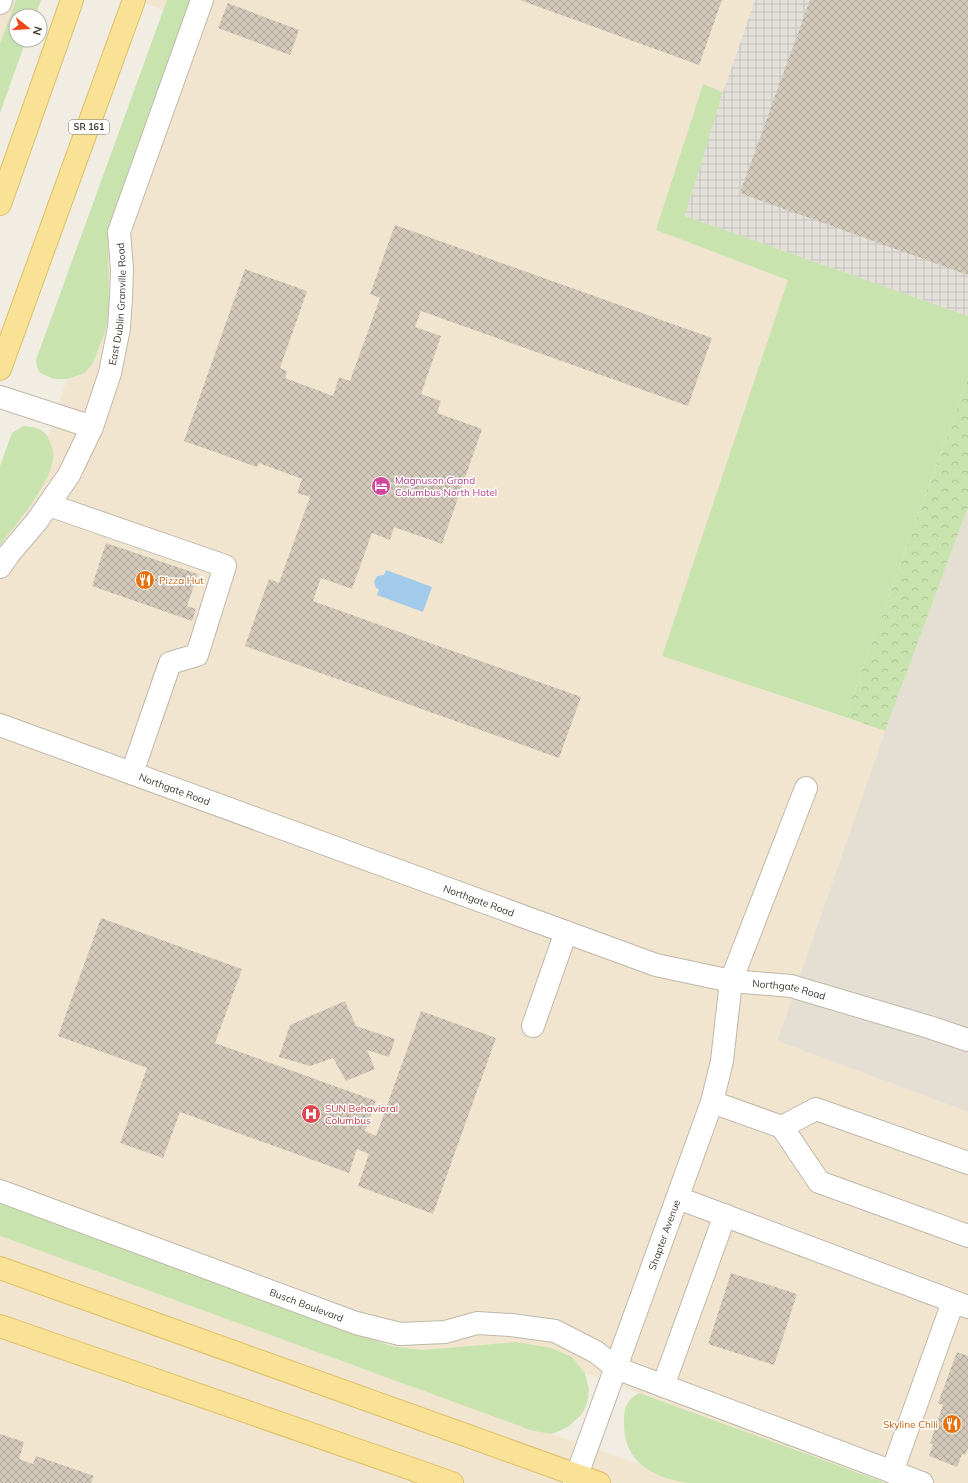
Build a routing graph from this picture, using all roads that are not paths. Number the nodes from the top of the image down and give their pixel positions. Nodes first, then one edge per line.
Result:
1 (1, 0) edge
2 (72, 0) edge
3 (134, 0) edge
4 (202, 0) edge
5 (0, 3) edge
6 (0, 204) edge
7 (0, 369) edge
8 (0, 397) edge
9 (92, 427) junction
10 (49, 505) junction
11 (0, 567) edge
12 (0, 725) edge
13 (132, 773) junction
14 (806, 788) dead end
15 (566, 932) junction
16 (732, 981) junction
17 (533, 1026) dead end
18 (968, 1040) edge
19 (712, 1102) junction
20 (782, 1126) junction
21 (968, 1163) edge
22 (0, 1191) edge
23 (678, 1198) junction
24 (725, 1215) junction
25 (968, 1236) edge
26 (0, 1268) edge
27 (961, 1304) edge
28 (0, 1326) edge
29 (616, 1368) junction
30 (663, 1386) junction
31 (892, 1472) junction
32 (576, 1479) edge
33 (452, 1483) edge
34 (599, 1483) edge
35 (922, 1483) edge

1 - 5 street
2 - 6 main road
3 - 7 main road, SR 161
4 - 9 street, East Dublin Granville Road
8 - 9 street
9 - 10 street, East Dublin Granville Road
10 - 11 street, East Dublin Granville Road
10 - 13 street
12 - 13 street, Northgate Road
13 - 15 street, Northgate Road
14 - 16 street, Shapter Avenue
15 - 16 street, Northgate Road
15 - 17 street
16 - 18 street, Northgate Road
16 - 19 street, Shapter Avenue
19 - 20 street
19 - 23 street, Shapter Avenue
20 - 21 street
20 - 25 street
22 - 29 street, Busch Boulevard
23 - 24 street
23 - 29 street, Shapter Avenue
24 - 27 street
24 - 30 street
26 - 32 main road
27 - 31 street
28 - 33 main road
29 - 30 street, Busch Boulevard
29 - 32 street, Shapter Avenue
30 - 31 street, Busch Boulevard
31 - 35 street, Busch Boulevard
32 - 34 main road

